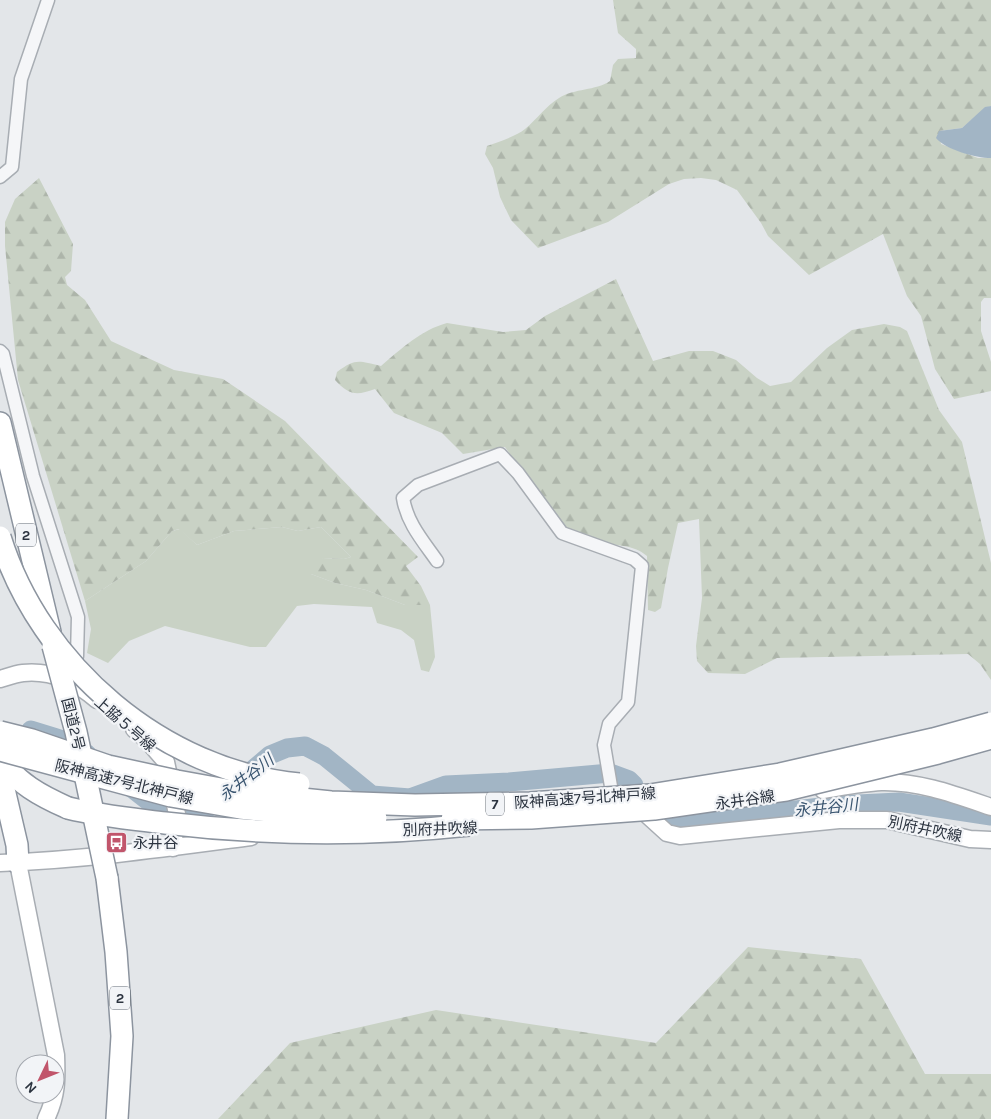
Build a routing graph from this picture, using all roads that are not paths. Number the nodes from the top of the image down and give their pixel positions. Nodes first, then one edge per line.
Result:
1 (48, 0) edge
2 (0, 177) edge
3 (0, 351) edge
4 (0, 424) edge
5 (0, 537) edge
6 (437, 561) dead end
7 (0, 679) edge
8 (65, 680) junction
9 (991, 722) edge
10 (0, 732) edge
11 (991, 738) edge
12 (0, 750) edge
13 (0, 757) edge
14 (0, 772) edge
15 (0, 801) edge
16 (991, 807) edge
17 (530, 811) junction
18 (645, 813) junction
19 (617, 817) junction
20 (991, 840) edge
21 (173, 848) junction
22 (9, 863) edge
23 (46, 1119) edge
24 (117, 1119) edge

1 - 2 street
3 - 8 street
4 - 24 highway, 国道2号 / 2, bridge
5 - 17 highway, bridge
6 - 19 street
7 - 8 street, 上脇５号線
8 - 21 street, 上脇５号線, bridge
9 - 17 highway, 阪神高速7号北神戸線 / 7, bridge
10 - 17 highway, 阪神高速7号北神戸線 / 7, bridge
11 - 17 highway, 阪神高速7号北神戸線 / 7, bridge
12 - 17 highway, 阪神高速7号北神戸線 / 7, bridge
13 - 17 highway, bridge
14 - 22 highway
15 - 22 highway
16 - 18 street, 永井谷線
18 - 19 street, 別府井吹線
18 - 20 street, 別府井吹線
19 - 21 street, 別府井吹線
21 - 22 street, 別府井吹線
22 - 23 street

